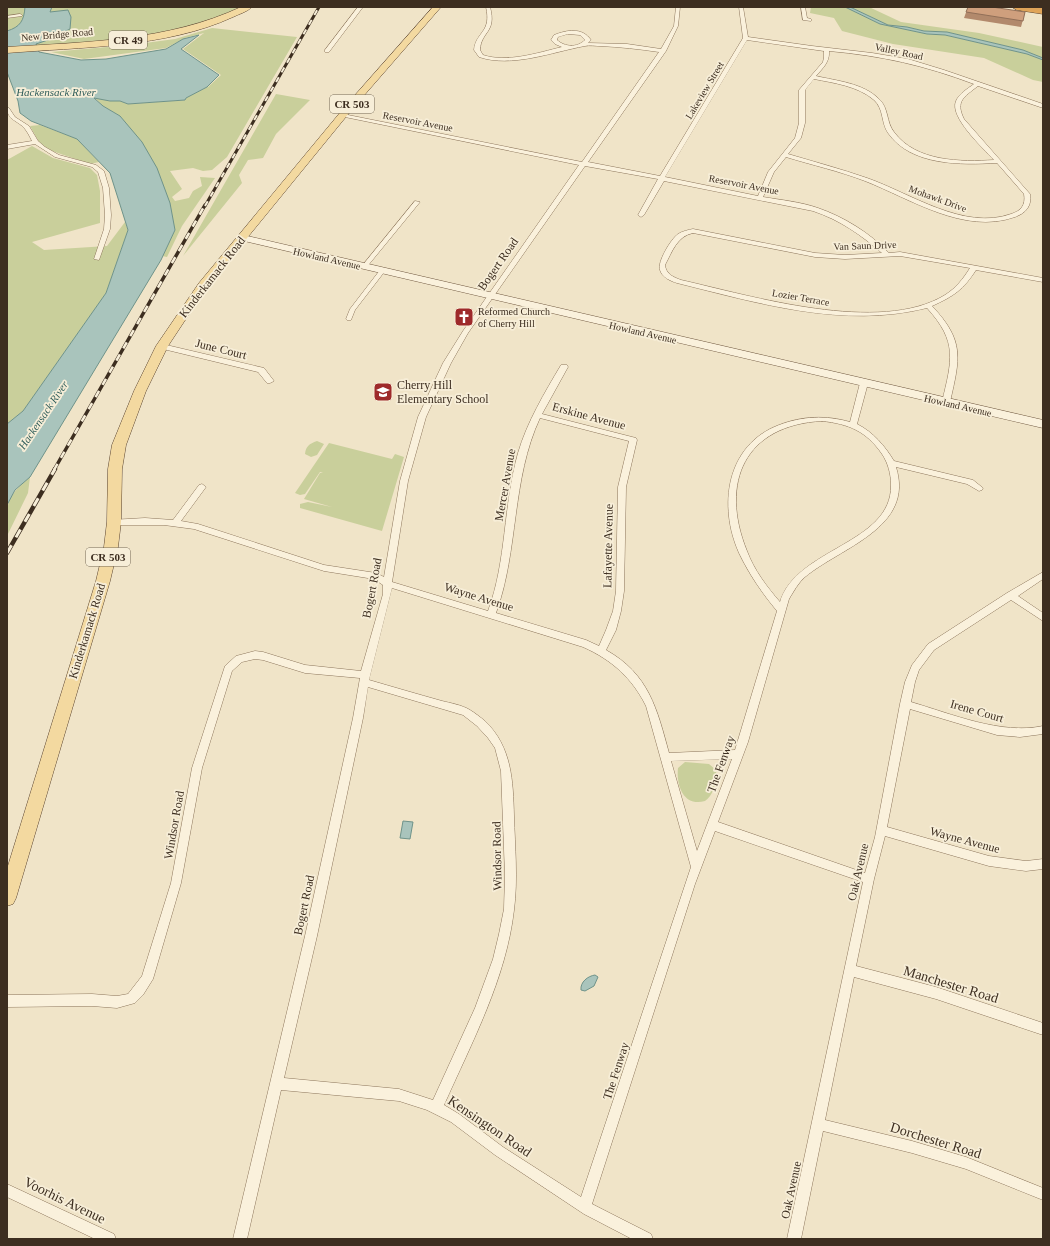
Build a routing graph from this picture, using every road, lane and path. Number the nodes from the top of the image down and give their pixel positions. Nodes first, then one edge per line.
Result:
1 (248, 7) edge
2 (361, 7) edge
3 (437, 7) edge
4 (488, 7) edge
5 (678, 7) edge
6 (741, 7) edge
7 (803, 7) edge
8 (1017, 7) edge
9 (1043, 11) edge
10 (20, 15) dead end
11 (7, 17) edge
12 (809, 20) dead end
13 (582, 34) junction
14 (746, 38) junction
15 (585, 44) junction
16 (627, 46) junction
17 (567, 47) junction
18 (826, 49) junction
19 (7, 50) edge
20 (327, 50) dead end
21 (663, 51) junction
22 (812, 77) junction
23 (976, 85) junction
24 (1043, 106) edge
25 (7, 109) edge
26 (343, 116) junction
27 (36, 142) junction
28 (7, 147) edge
29 (785, 155) junction
30 (999, 161) junction
31 (585, 164) junction
32 (662, 178) junction
33 (760, 198) junction
34 (417, 202) dead end
35 (641, 215) dead end
36 (688, 232) joint
37 (243, 238) junction
38 (886, 253) junction
39 (97, 259) dead end
40 (364, 267) junction
41 (974, 267) junction
42 (382, 271) junction
43 (1043, 280) edge
44 (490, 296) junction
45 (928, 305) junction
46 (349, 319) dead end
47 (162, 346) junction
48 (564, 367) dead end
49 (270, 381) dead end
50 (864, 383) junction
51 (946, 402) junction
52 (538, 416) junction
53 (1043, 424) edge
54 (853, 425) junction
55 (633, 440) joint
56 (890, 463) junction
57 (202, 487) dead end
58 (979, 488) dead end
59 (114, 522) junction
60 (176, 522) junction
61 (1043, 575) edge
62 (388, 584) junction
63 (1010, 595) junction
64 (781, 610) junction
65 (491, 614) junction
66 (1043, 618) edge
67 (601, 650) junction
68 (365, 678) junction
69 (905, 704) junction
70 (1043, 730) edge
71 (738, 754) junction
72 (666, 756) junction
73 (712, 825) junction
74 (881, 830) junction
75 (1043, 864) edge
76 (696, 866) junction
77 (869, 879) junction
78 (7, 898) edge
79 (850, 970) junction
80 (7, 1001) edge
81 (1043, 1029) edge
82 (276, 1083) junction
83 (436, 1108) junction
84 (818, 1124) junction
85 (7, 1190) edge
86 (1043, 1194) edge
87 (585, 1206) junction
88 (109, 1239) edge
89 (240, 1239) edge
90 (646, 1239) edge
91 (794, 1239) edge

1 - 19 main road, New Bridge Road / CR 49
2 - 20 street
3 - 26 main road, Kinderkamack Road / CR 503
4 - 17 street
5 - 21 street, Bogert Road
6 - 14 street
7 - 12 street
8 - 9 highway
10 - 11 street
13 - 15 street
13 - 16 street
13 - 17 street
14 - 18 street, Valley Road
14 - 32 street, Lakeview Street
15 - 16 street
15 - 17 street
16 - 21 street
18 - 22 street
18 - 23 street, Valley Road
21 - 31 street, Bogert Road
22 - 29 street
22 - 30 street
23 - 24 street, Valley Road
23 - 30 street, Mohawk Drive
25 - 27 street
26 - 31 street, Reservoir Avenue
26 - 37 main road, Kinderkamack Road / CR 503
27 - 28 street
27 - 39 street
29 - 30 street, Mohawk Drive
29 - 33 street
31 - 32 street, Reservoir Avenue
31 - 44 street, Bogert Road
32 - 33 street, Reservoir Avenue
32 - 35 street, Lakeview Street
33 - 38 street, Reservoir Avenue
34 - 40 street
36 - 38 street, Van Saun Drive
36 - 45 street, Lozier Terrace
37 - 40 street, Howland Avenue
37 - 47 main road, Kinderkamack Road / CR 503
38 - 41 street, Van Saun Drive
40 - 42 street, Howland Avenue
41 - 43 street, Van Saun Drive
41 - 45 street, Lozier Terrace
42 - 44 street, Howland Avenue
42 - 46 street
44 - 50 street, Howland Avenue
44 - 62 street, Bogert Road
45 - 51 street
47 - 49 street, June Court
47 - 59 main road, Kinderkamack Road / CR 503
48 - 52 street, Mercer Avenue
50 - 51 street, Howland Avenue
50 - 54 street
51 - 53 street, Howland Avenue
52 - 55 street, Erskine Avenue
52 - 65 street, Mercer Avenue
54 - 56 street, The Fenway
54 - 64 street
55 - 67 street, Lafayette Avenue
56 - 58 street
56 - 64 street, The Fenway
57 - 60 street
59 - 60 street, Wayne Avenue
59 - 78 main road, Kinderkamack Road / CR 503
60 - 62 street, Wayne Avenue
61 - 63 street, Oak Avenue
62 - 65 street, Wayne Avenue
62 - 68 street, Bogert Road
63 - 66 street
63 - 69 street, Oak Avenue
64 - 71 street, The Fenway
65 - 67 street, Wayne Avenue
67 - 72 street, Wayne Avenue
68 - 80 street, Windsor Road
68 - 82 street, Bogert Road
68 - 83 street, Windsor Road
69 - 70 street, Irene Court
69 - 74 street, Oak Avenue
71 - 72 street
71 - 73 street, The Fenway
72 - 76 street, Wayne Avenue
73 - 76 street, The Fenway
73 - 77 street
74 - 75 street, Wayne Avenue
74 - 77 street, Oak Avenue
76 - 87 street, The Fenway
77 - 79 street, Oak Avenue
79 - 81 street, Manchester Road
79 - 84 street, Oak Avenue
82 - 83 street, Kensington Road
82 - 89 street, Bogert Road
83 - 87 street, Kensington Road
84 - 86 street, Dorchester Road
84 - 91 street, Oak Avenue
85 - 88 street, Voorhis Avenue
87 - 90 street, Kensington Road

